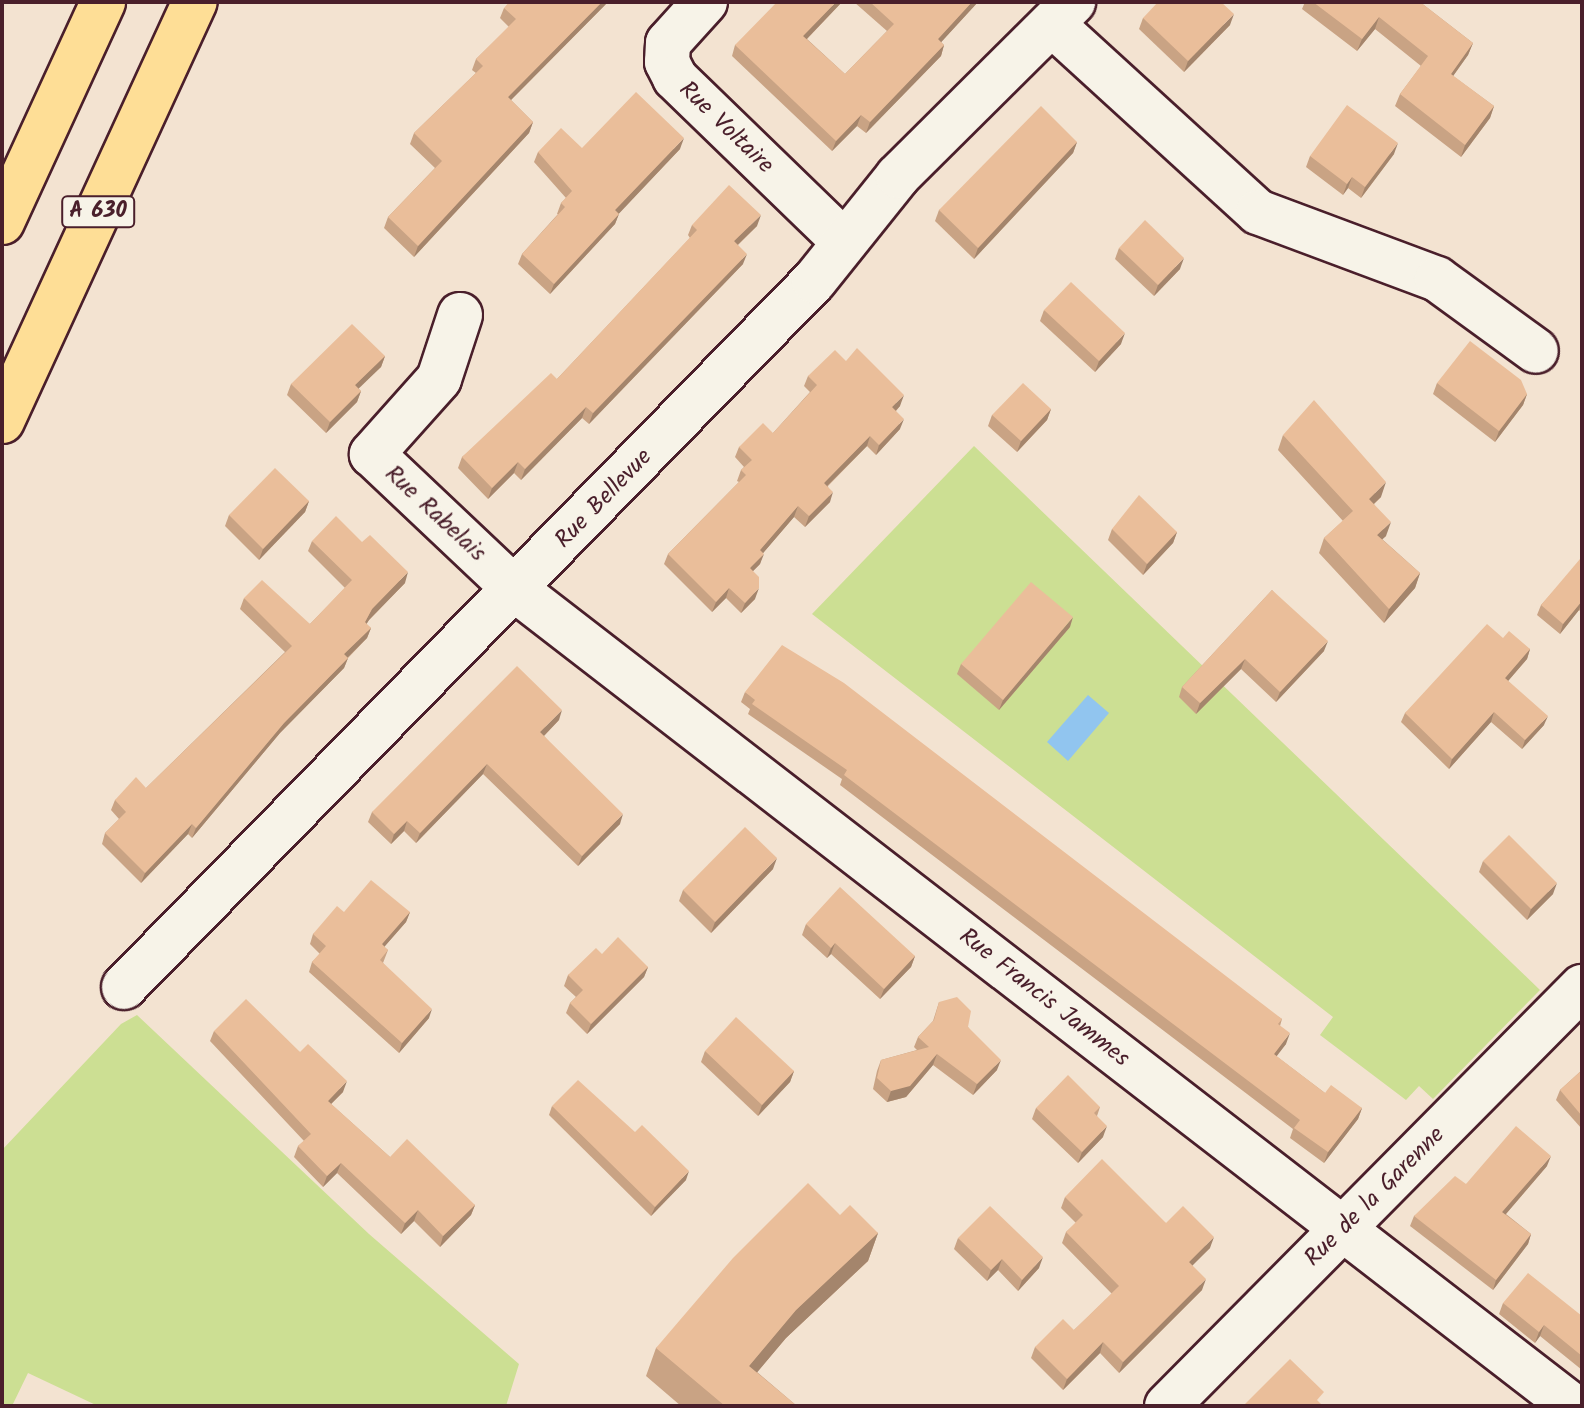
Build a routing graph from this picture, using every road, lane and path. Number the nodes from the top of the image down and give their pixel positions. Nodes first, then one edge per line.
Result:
1 (103, 2) edge
2 (195, 2) edge
3 (705, 2) edge
4 (1063, 13) edge
5 (2, 222) edge
6 (844, 242) junction
7 (460, 315) dead end
8 (1536, 351) dead end
9 (2, 421) edge
10 (516, 590) junction
11 (124, 987) dead end
12 (1582, 987) edge
13 (1343, 1229) junction
14 (1167, 1406) edge
15 (1572, 1406) edge

1 - 5 highway
2 - 9 highway, A 630
3 - 6 street, Rue Voltaire
4 - 6 street, Rue Bellevue
4 - 8 street
6 - 10 street, Rue Bellevue
7 - 10 street, Rue Rabelais
10 - 11 street, Rue Bellevue
10 - 13 street, Rue Francis Jammes
12 - 13 street, Rue de la Garenne
13 - 14 street, Rue de la Garenne
13 - 15 street, Rue Francis Jammes

